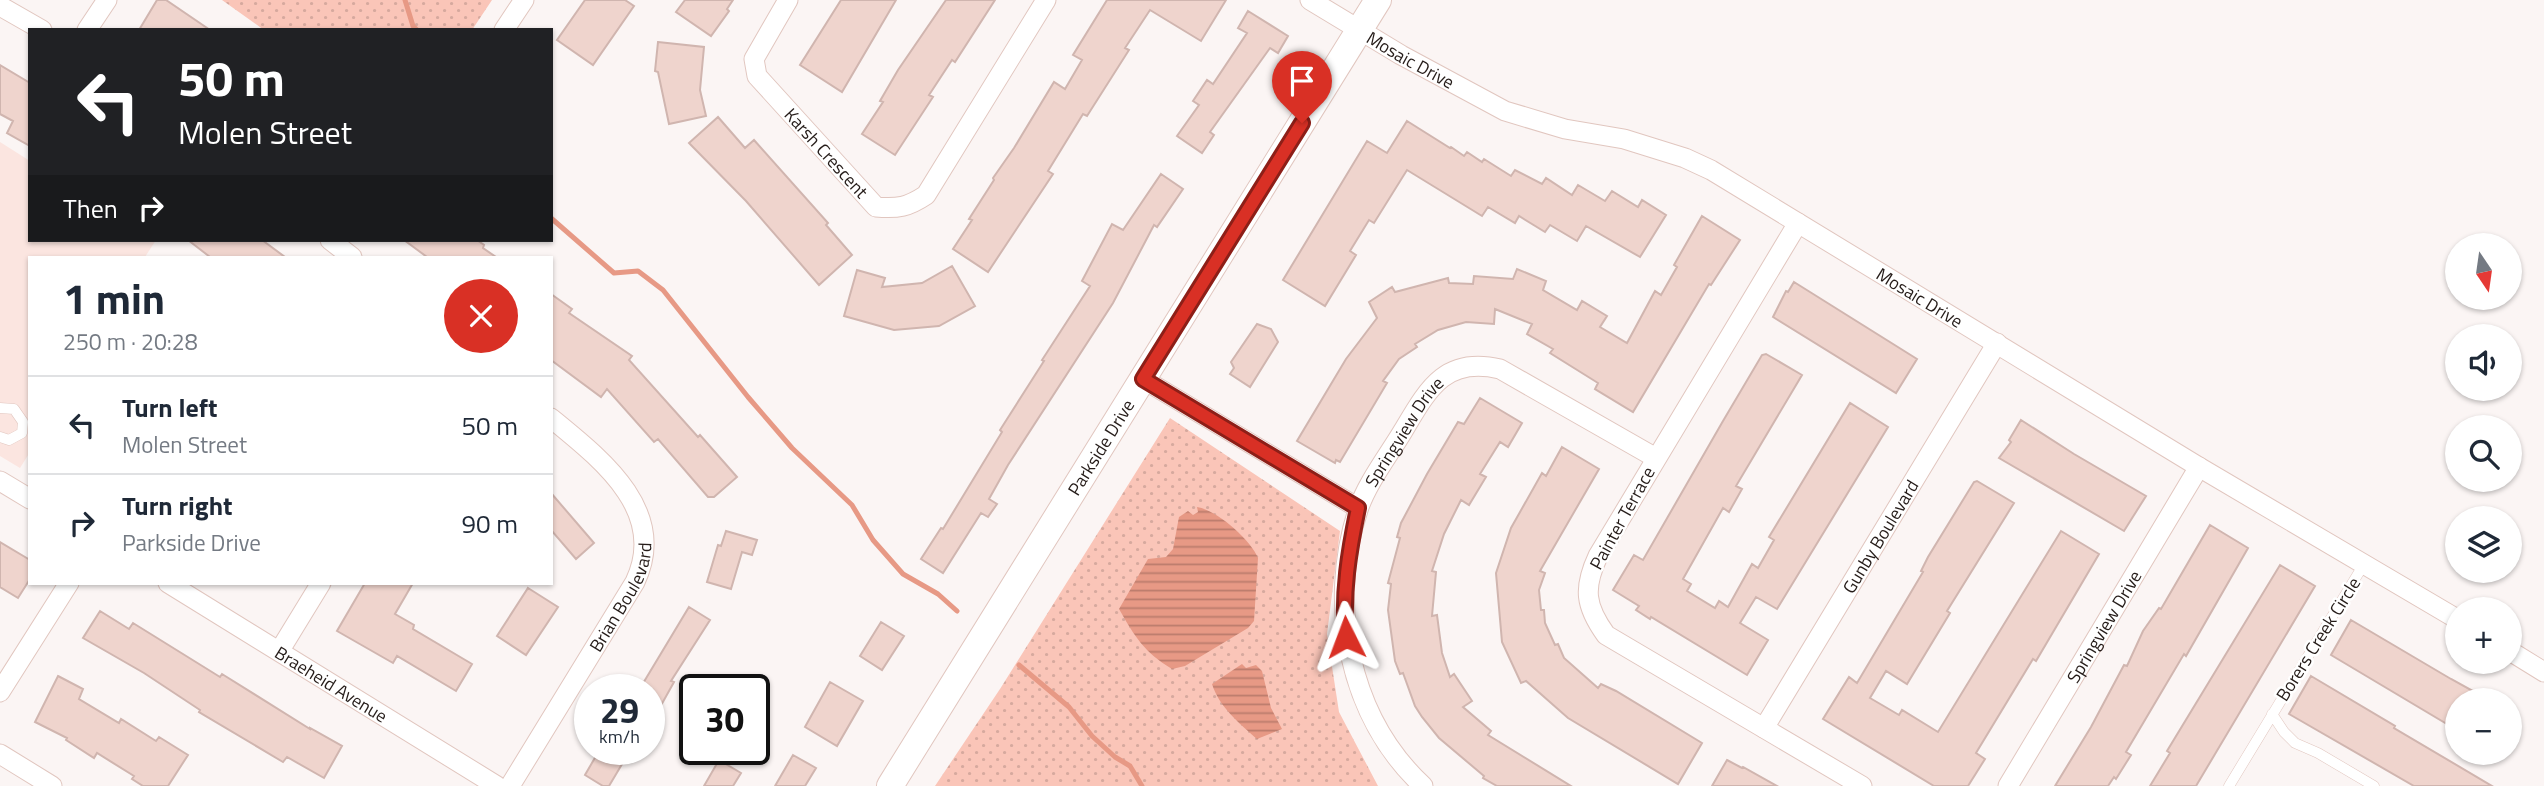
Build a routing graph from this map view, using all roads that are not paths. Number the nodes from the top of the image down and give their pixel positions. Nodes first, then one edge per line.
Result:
1 (107, 0) edge
2 (524, 0) edge
3 (788, 0) edge
4 (1046, 0) edge
5 (1310, 0) edge
6 (1378, 0) edge
7 (0, 6) edge
8 (38, 28) edge
9 (88, 28) edge
10 (506, 28) edge
11 (1360, 30) junction
12 (1798, 223) junction
13 (334, 242) edge
14 (352, 250) edge
15 (1997, 344) junction
16 (1143, 379) junction
17 (0, 408) edge
18 (553, 420) edge
19 (0, 437) edge
20 (1656, 458) junction
21 (2199, 467) junction
22 (0, 481) edge
23 (28, 498) edge
24 (1358, 508) junction
25 (2364, 564) junction
26 (68, 585) edge
27 (171, 585) edge
28 (320, 585) edge
29 (2445, 612) edge
30 (280, 650) junction
31 (2522, 658) edge
32 (2544, 672) edge
33 (0, 692) edge
34 (2272, 714) junction
35 (1764, 728) junction
36 (0, 754) edge
37 (52, 786) edge
38 (497, 786) edge
39 (510, 786) edge
40 (890, 786) edge
41 (1423, 786) edge
42 (1861, 786) edge
43 (2008, 786) edge
44 (2229, 786) edge
45 (2374, 786) edge

1 - 9 street
2 - 10 street
3 - 4 street, Karsh Crescent
5 - 11 street, Mosaic Drive
6 - 11 main road, Parkside Drive
7 - 8 street
11 - 12 street, Mosaic Drive
11 - 16 main road, Parkside Drive
12 - 15 street, Mosaic Drive
12 - 20 street, Painter Terrace
13 - 14 street
15 - 21 street, Mosaic Drive
15 - 35 street, Gunby Boulevard
16 - 24 street
16 - 40 main road, Parkside Drive
17 - 19 lane
18 - 39 street, Brian Boulevard
20 - 24 street, Springview Drive
20 - 35 street, Painter Terrace
21 - 25 street, Mosaic Drive
21 - 43 street, Springview Drive
22 - 23 street
24 - 41 street, Springview Drive
25 - 29 street, Mosaic Drive
25 - 34 lane, Borers Creek Circle
26 - 33 street
27 - 30 street, Braeheid Avenue
28 - 30 street
30 - 38 street, Braeheid Avenue
31 - 32 street
34 - 44 lane, Borers Creek Circle
34 - 45 lane, Borers Creek Circle
35 - 42 street, Painter Terrace
36 - 37 street

